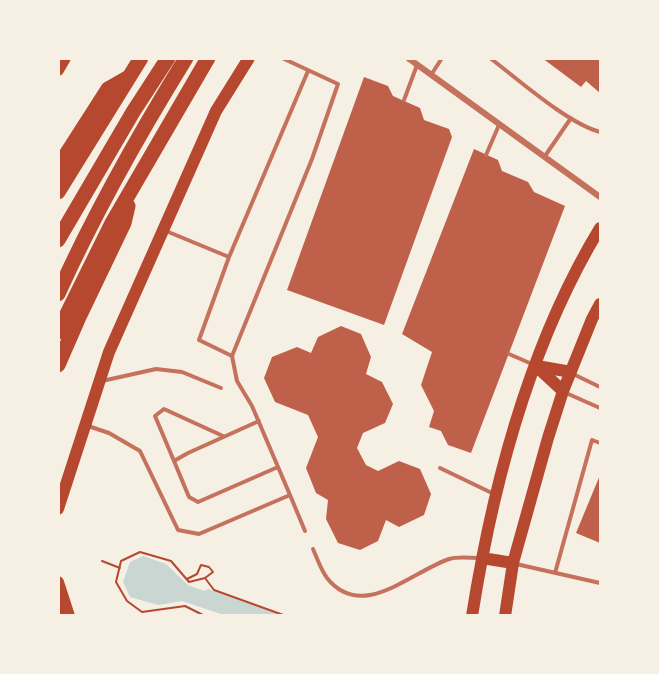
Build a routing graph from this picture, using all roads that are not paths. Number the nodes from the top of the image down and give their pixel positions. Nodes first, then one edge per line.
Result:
1 (65, 58) edge
2 (141, 58) edge
3 (168, 58) edge
4 (186, 58) edge
5 (208, 58) edge
6 (249, 58) edge
7 (282, 58) edge
8 (408, 58) edge
9 (442, 58) edge
10 (490, 58) edge
11 (417, 64) junction
12 (58, 70) edge
13 (308, 70) junction
14 (431, 75) junction
15 (129, 77) junction
16 (404, 100) dead end
17 (571, 118) junction
18 (500, 124) junction
19 (600, 132) edge
20 (486, 155) dead end
21 (545, 156) junction
22 (58, 167) edge
23 (133, 186) junction
24 (58, 192) edge
25 (600, 196) edge
26 (600, 228) edge
27 (164, 230) junction
28 (58, 240) edge
29 (229, 257) junction
30 (58, 294) edge
31 (600, 304) edge
32 (58, 332) edge
33 (509, 354) dead end
34 (232, 356) junction
35 (58, 365) edge
36 (536, 366) junction
37 (570, 372) junction
38 (99, 382) junction
39 (600, 387) edge
40 (221, 388) dead end
41 (563, 391) junction
42 (600, 408) edge
43 (259, 421) junction
44 (85, 425) junction
45 (224, 436) junction
46 (600, 443) edge
47 (174, 461) junction
48 (278, 466) junction
49 (440, 468) dead end
50 (495, 494) junction
51 (290, 495) junction
52 (58, 509) edge
53 (305, 531) dead end
54 (313, 549) dead end
55 (482, 558) junction
56 (513, 563) junction
57 (555, 573) junction
58 (58, 582) edge
59 (600, 584) edge
60 (58, 611) edge
61 (62, 615) edge
62 (69, 615) edge
63 (472, 615) edge
64 (505, 615) edge

1 - 12 main road
2 - 15 highway
3 - 28 highway
4 - 30 highway
5 - 23 highway
6 - 27 main road
7 - 13 lane
8 - 11 street
9 - 14 lane
10 - 17 lane
11 - 14 street
11 - 16 lane
13 - 29 lane
13 - 34 lane
14 - 18 street
15 - 22 highway
15 - 24 highway
17 - 19 lane
17 - 21 lane
18 - 20 lane
18 - 21 street
21 - 25 street
23 - 32 highway
23 - 35 highway
26 - 36 main road
27 - 29 lane
27 - 38 main road
29 - 34 lane
31 - 37 main road
33 - 36 lane
34 - 43 lane
36 - 37 main road
36 - 41 main road
36 - 50 main road
37 - 39 lane
37 - 41 main road
38 - 40 lane
38 - 44 main road
41 - 42 lane
41 - 56 main road
43 - 45 lane
43 - 48 lane
44 - 51 lane
44 - 52 main road
45 - 47 lane
45 - 47 lane
46 - 57 lane
47 - 48 lane
48 - 51 lane
49 - 50 lane
50 - 55 main road
51 - 53 lane
54 - 55 lane
55 - 56 main road
55 - 63 main road
56 - 57 lane
56 - 64 main road
57 - 59 lane
58 - 62 main road
60 - 61 highway

